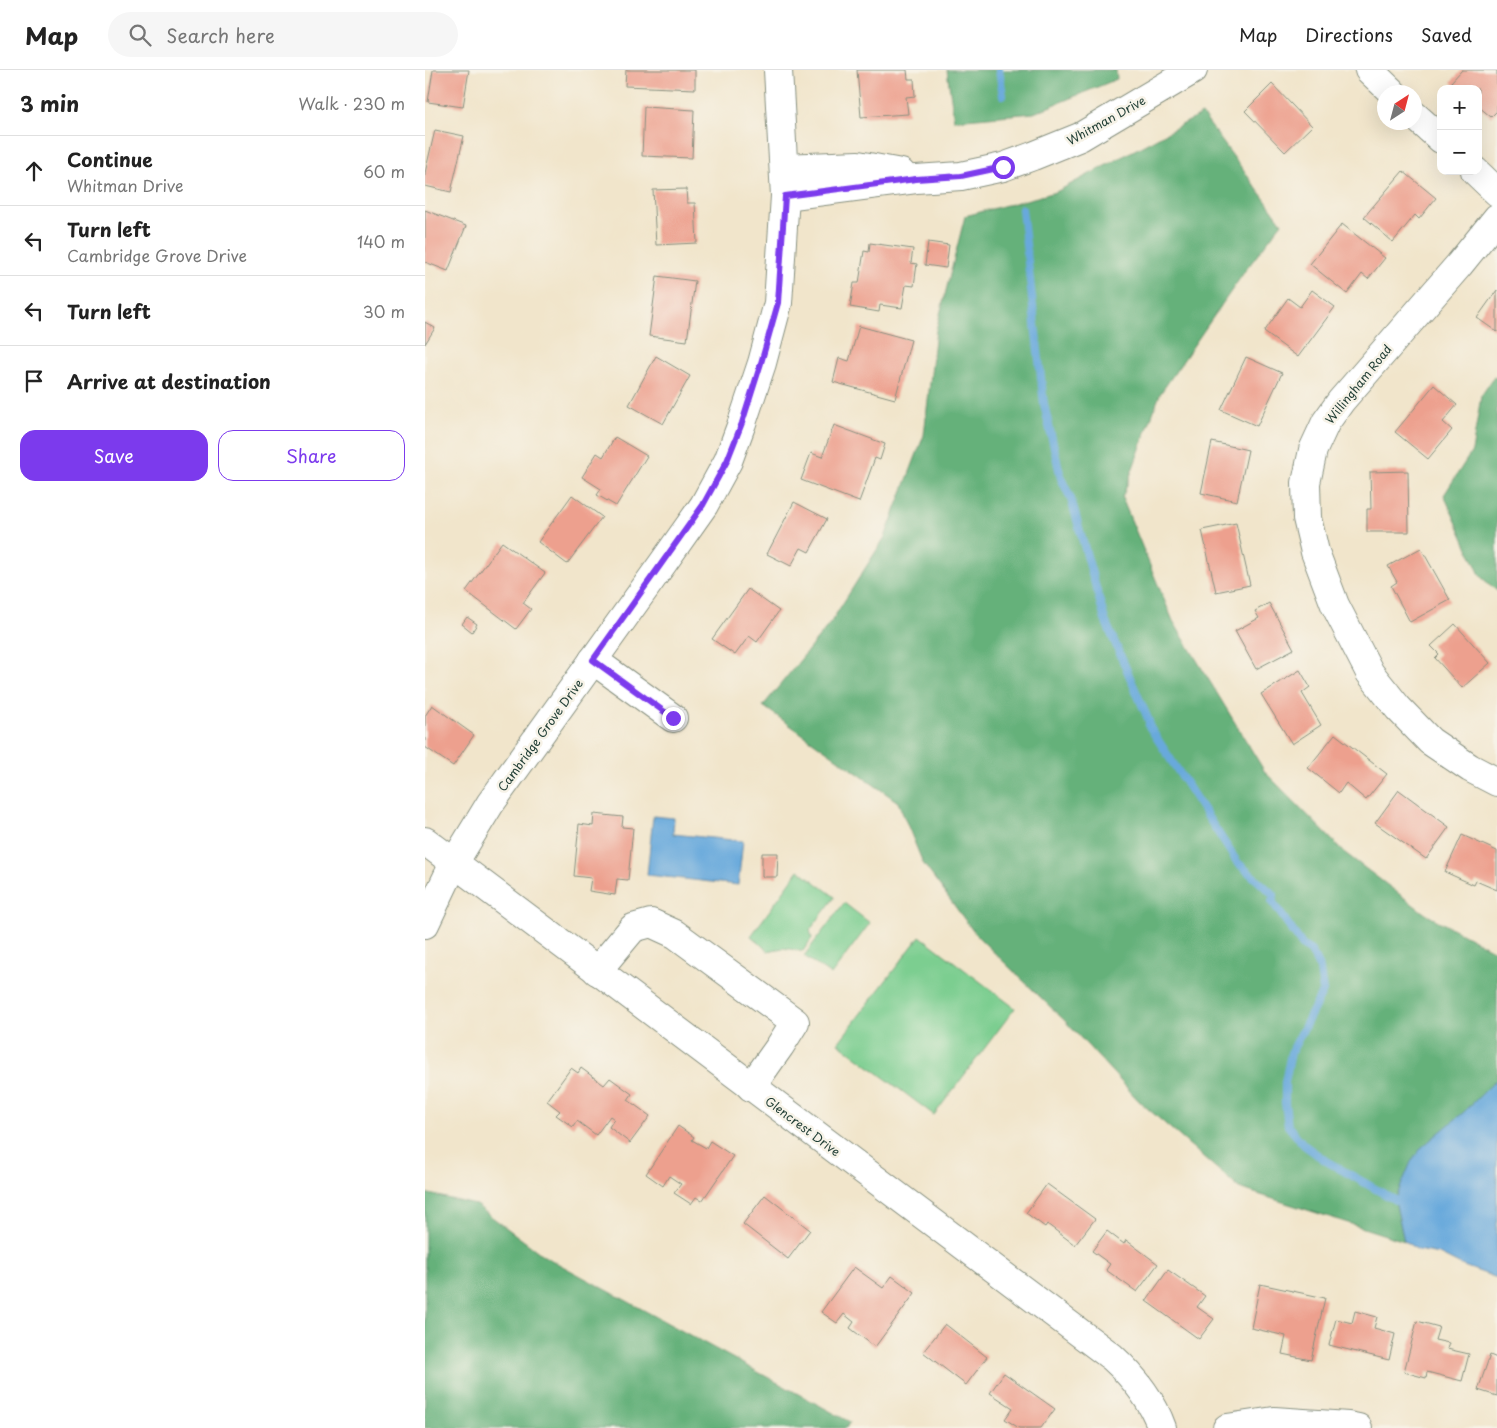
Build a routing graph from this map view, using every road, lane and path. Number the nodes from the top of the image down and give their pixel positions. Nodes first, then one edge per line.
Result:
1 (778, 70) edge
2 (1193, 70) edge
3 (1369, 70) edge
4 (1385, 85) edge
5 (1422, 122) edge
6 (1437, 136) edge
7 (784, 168) junction
8 (1479, 175) edge
9 (927, 178) junction
10 (1497, 192) edge
11 (785, 196) junction
12 (1497, 218) edge
13 (593, 660) junction
14 (673, 718) dead end
15 (1497, 782) edge
16 (425, 841) edge
17 (454, 864) junction
18 (425, 924) edge
19 (597, 971) junction
20 (751, 1087) junction
21 (1162, 1428) edge
22 (1227, 1428) edge
23 (1358, 1428) edge

1 - 7 street, Cambridge Grove Drive
2 - 9 street, Whitman Drive
3 - 4 street
5 - 6 street
7 - 9 street, Whitman Drive
7 - 11 street, Cambridge Grove Drive
8 - 10 street
9 - 11 street, Whitman Drive
11 - 13 street, Cambridge Grove Drive
12 - 15 street, Willingham Road
13 - 14 street
13 - 17 street, Cambridge Grove Drive
16 - 17 street, Glencrest Drive
17 - 18 street, Cambridge Grove Drive
17 - 19 street, Glencrest Drive
19 - 20 street, Glencrest Drive
19 - 20 street
20 - 21 street, Glencrest Drive
22 - 23 street

